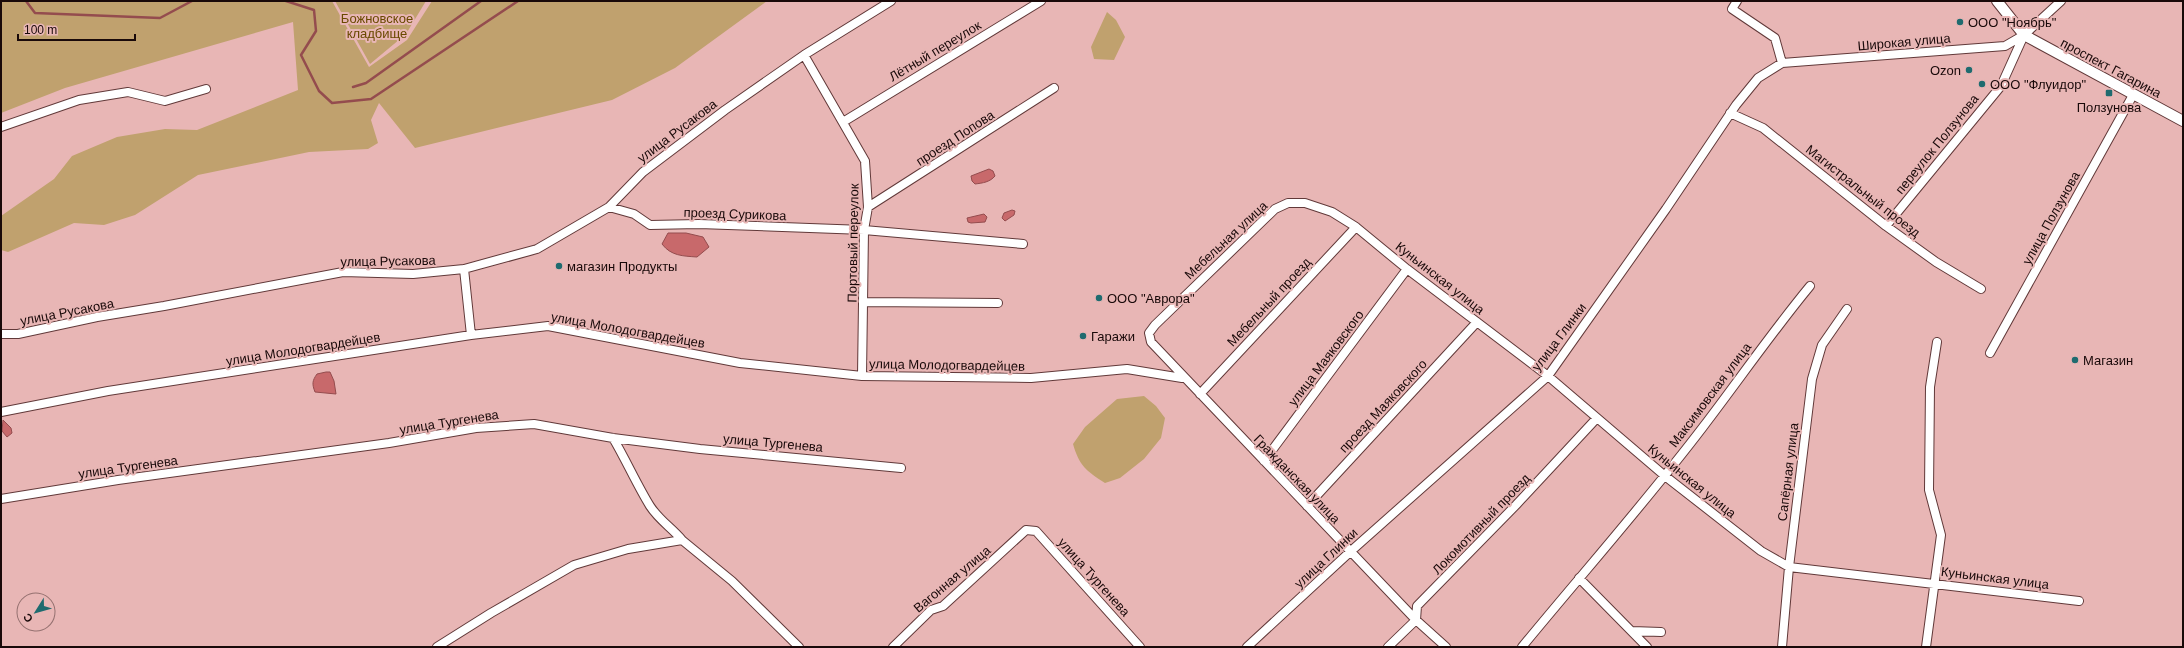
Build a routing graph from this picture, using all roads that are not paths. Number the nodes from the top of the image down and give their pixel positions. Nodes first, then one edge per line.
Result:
1 (891, 1) edge
2 (1041, 1) edge
3 (1737, 1) edge
4 (1997, 1) edge
5 (2061, 1) edge
6 (2024, 35) junction
7 (804, 55) junction
8 (1782, 63) junction
9 (1054, 88) dead end
10 (206, 89) dead end
11 (2134, 95) junction
12 (1730, 113) junction
13 (2183, 120) edge
14 (843, 122) junction
15 (1, 127) edge
16 (1288, 203) joint
17 (609, 207) junction
18 (868, 207) junction
19 (1886, 226) junction
20 (1356, 227) junction
21 (864, 230) junction
22 (1023, 244) dead end
23 (464, 269) junction
24 (1407, 269) junction
25 (1810, 286) dead end
26 (1981, 289) dead end
27 (863, 302) junction
28 (998, 303) dead end
29 (1847, 309) dead end
30 (1477, 322) junction
31 (1149, 333) joint
32 (1, 334) edge
33 (471, 335) junction
34 (1936, 342) dead end
35 (1990, 353) dead end
36 (862, 376) junction
37 (1548, 376) junction
38 (1182, 378) junction
39 (1200, 394) junction
40 (1, 412) edge
41 (1596, 419) junction
42 (613, 438) junction
43 (1264, 461) junction
44 (901, 468) dead end
45 (1665, 476) junction
46 (1, 499) edge
47 (1307, 506) junction
48 (1026, 530) joint
49 (682, 540) junction
50 (1351, 551) junction
51 (1789, 567) junction
52 (1579, 578) junction
53 (1935, 583) junction
54 (2079, 601) dead end
55 (1416, 620) junction
56 (1632, 631) junction
57 (1661, 632) dead end
58 (437, 647) edge
59 (799, 647) edge
60 (893, 647) edge
61 (1140, 647) edge
62 (1247, 647) edge
63 (1388, 647) edge
64 (1446, 647) edge
65 (1522, 647) edge
66 (1647, 647) edge
67 (1782, 647) edge
68 (1926, 647) edge

1 - 7 street, улица Русакова
2 - 14 street, Лётный переулок
3 - 8 street
4 - 6 main road, проспект Гагарина
5 - 6 street, переулок Ползунова
6 - 8 street, Широкая улица
6 - 11 main road, проспект Гагарина
6 - 19 street, переулок Ползунова
7 - 14 street, Портовый переулок
7 - 17 street, улица Русакова
8 - 12 street, улица Глинки
9 - 18 street, проезд Попова
10 - 15 street
11 - 13 main road, проспект Гагарина
11 - 35 street, улица Ползунова
12 - 19 street, Магистральный проезд
12 - 37 street, улица Глинки
14 - 18 street, Портовый переулок
16 - 20 street, Куньинская улица
16 - 31 street, Мебельная улица
17 - 21 street, проезд Сурикова
17 - 23 street, улица Русакова
18 - 21 street, Портовый переулок
19 - 26 street, Магистральный проезд
20 - 24 street, Куньинская улица
20 - 39 street, Мебельный проезд
21 - 22 street
21 - 27 street, Портовый переулок
23 - 32 street, улица Русакова
23 - 33 street
24 - 30 street, Куньинская улица
24 - 43 street, улица Маяковского
25 - 45 street, Максимовская улица
27 - 28 street
27 - 36 street, Портовый переулок
29 - 51 street, Сапёрная улица
30 - 37 street, Куньинская улица
30 - 47 street, проезд Маяковского
31 - 38 street, Гражданская улица
33 - 36 street, улица Молодогвардейцев
33 - 40 street, улица Молодогвардейцев
34 - 53 street
36 - 38 street, улица Молодогвардейцев
37 - 41 street, Куньинская улица
37 - 50 street, улица Глинки
38 - 39 street, Гражданская улица
39 - 43 street, Гражданская улица
41 - 45 street, Куньинская улица
41 - 55 street, Локомотивный проезд
42 - 44 street, улица Тургенева
42 - 46 street, улица Тургенева
42 - 49 street
43 - 47 street, Гражданская улица
45 - 51 street, Куньинская улица
45 - 52 street, Максимовская улица
47 - 50 street, Гражданская улица
48 - 60 street, Вагонная улица
48 - 61 street, улица Тургенева
49 - 58 street
49 - 59 street
50 - 55 street, Гражданская улица
50 - 62 street, улица Глинки
51 - 53 street, Куньинская улица
51 - 67 street, Сапёрная улица
52 - 56 street
52 - 65 street, Максимовская улица
53 - 54 street, Куньинская улица
53 - 68 street
55 - 63 street
55 - 64 street, Гражданская улица
56 - 57 street
56 - 66 street

